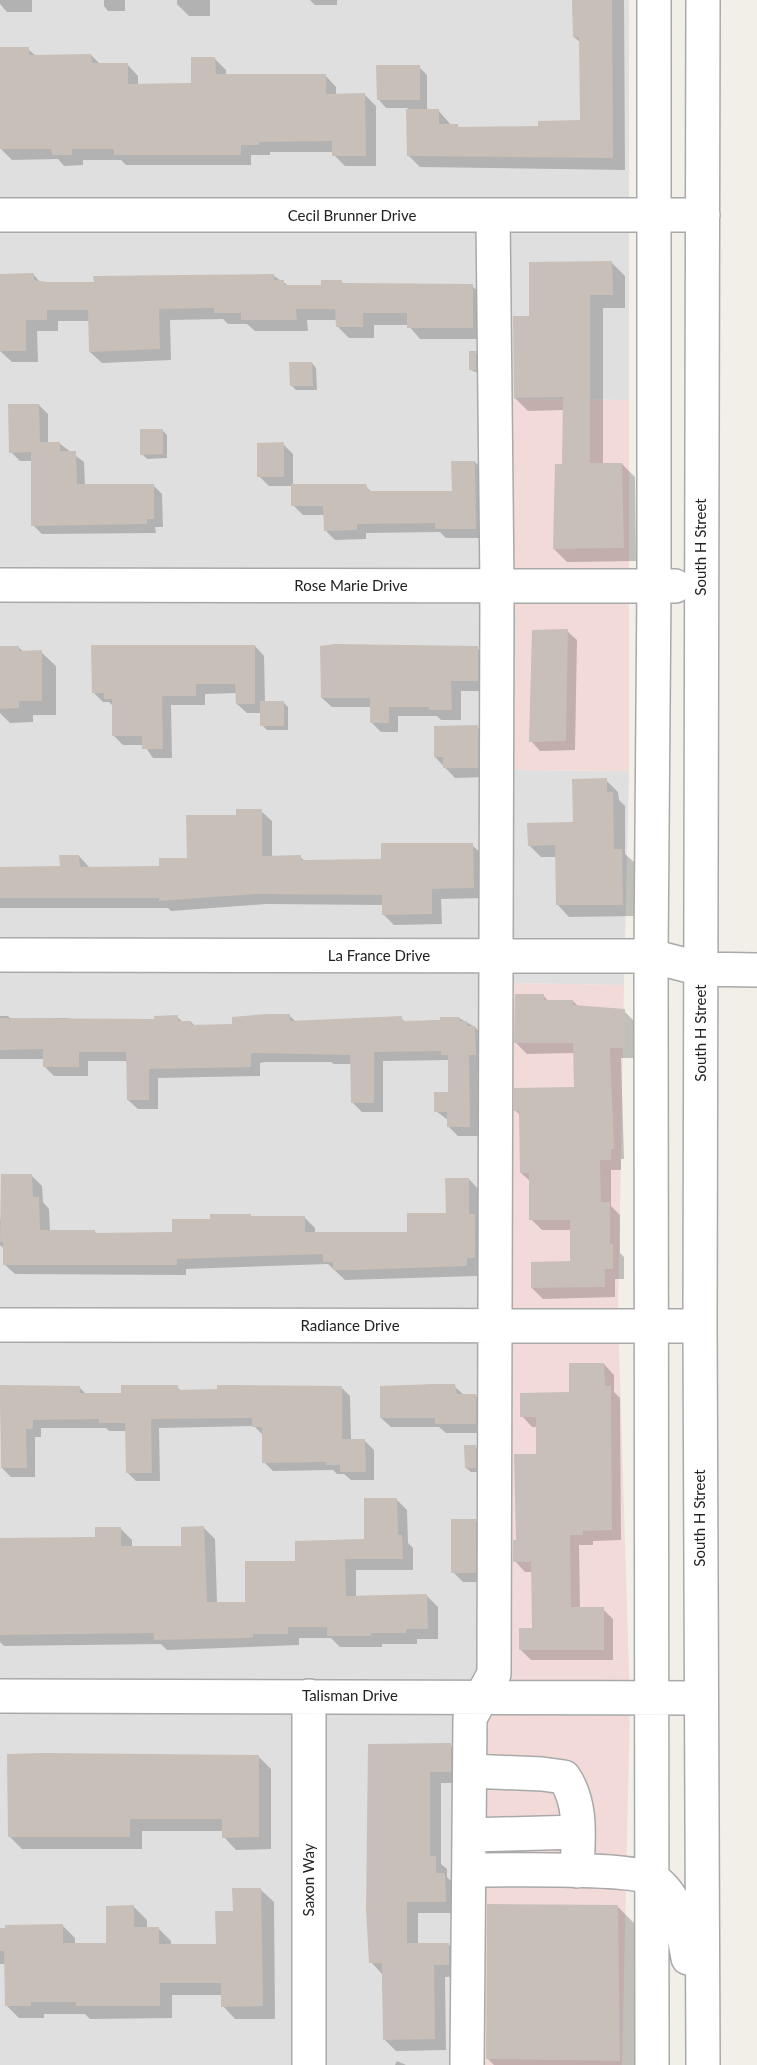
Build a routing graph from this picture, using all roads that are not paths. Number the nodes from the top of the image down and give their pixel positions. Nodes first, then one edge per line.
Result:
1 (654, 0) edge
2 (703, 0) edge
3 (0, 215) edge
4 (704, 215) junction
5 (492, 216) junction
6 (653, 216) junction
7 (0, 585) edge
8 (701, 585) junction
9 (497, 586) junction
10 (654, 586) junction
11 (0, 955) edge
12 (496, 956) junction
13 (651, 956) junction
14 (701, 969) junction
15 (751, 970) edge
16 (0, 1325) edge
17 (495, 1326) junction
18 (700, 1326) junction
19 (651, 1327) junction
20 (0, 1696) edge
21 (309, 1696) junction
22 (483, 1696) junction
23 (651, 1697) junction
24 (701, 1698) junction
25 (470, 1771) junction
26 (578, 1832) junction
27 (469, 1835) junction
28 (469, 1870) junction
29 (578, 1871) junction
30 (652, 1878) junction
31 (703, 2057) edge
32 (309, 2065) edge
33 (467, 2065) edge
34 (652, 2065) edge

1 - 6 street
2 - 4 street, South H Street
3 - 5 street, Cecil Brunner Drive
4 - 6 street, Cecil Brunner Drive
4 - 8 street, South H Street
5 - 6 street, Cecil Brunner Drive
5 - 9 street
6 - 10 street
7 - 9 street, Rose Marie Drive
8 - 10 street, Rose Marie Drive
8 - 14 street, South H Street
9 - 10 street, Rose Marie Drive
9 - 12 street
10 - 13 street
11 - 12 street, La France Drive
12 - 13 street, La France Drive
12 - 17 street
13 - 14 street, La France Drive
13 - 19 street
14 - 15 street, La France Drive
14 - 18 street, South H Street
16 - 17 street, Radiance Drive
17 - 19 street, Radiance Drive
17 - 22 street
18 - 19 street, Radiance Drive
18 - 24 street, South H Street
19 - 23 street
20 - 21 street, Talisman Drive
21 - 22 street, Talisman Drive
21 - 32 street, Saxon Way
22 - 23 street, Talisman Drive
22 - 25 street
23 - 24 street, Talisman Drive
23 - 30 street
24 - 31 street, South H Street
25 - 26 street
25 - 27 street
26 - 27 street
26 - 29 street
27 - 28 street
28 - 29 street
28 - 33 street
29 - 30 street
30 - 31 street
30 - 34 street

